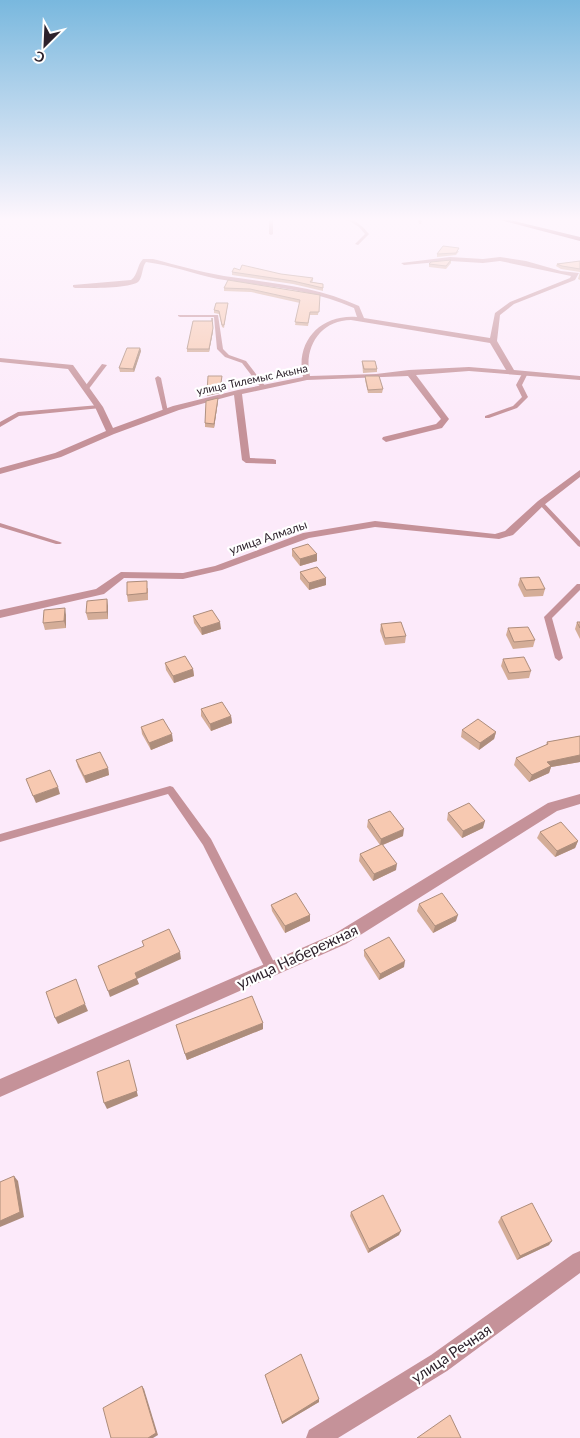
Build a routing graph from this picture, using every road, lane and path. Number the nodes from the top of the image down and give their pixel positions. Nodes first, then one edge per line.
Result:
1 (294, 287) edge
2 (554, 287) edge
3 (180, 316) dead end
4 (361, 320) junction
5 (493, 341) junction
6 (0, 360) edge
7 (104, 365) dead end
8 (409, 372) junction
9 (512, 372) junction
10 (525, 373) junction
11 (158, 378) dead end
12 (307, 378) junction
13 (580, 378) edge
14 (264, 388) junction
15 (86, 389) junction
16 (238, 392) junction
17 (99, 407) junction
18 (166, 411) junction
19 (487, 417) dead end
20 (0, 424) edge
21 (111, 432) junction
22 (386, 439) dead end
23 (273, 462) dead end
24 (0, 471) edge
25 (580, 473) edge
26 (541, 503) junction
27 (0, 525) edge
28 (58, 542) dead end
29 (580, 545) edge
30 (580, 586) edge
31 (0, 614) edge
32 (559, 658) dead end
33 (580, 799) edge
34 (0, 838) edge
35 (272, 970) junction
36 (0, 1088) edge
37 (580, 1261) edge
38 (317, 1438) edge

1 - 4 street
2 - 5 street
3 - 14 lane
4 - 5 street
4 - 12 street
5 - 9 street
6 - 15 street
7 - 15 lane
8 - 9 street, улица Тилемыс Акына
8 - 12 street, улица Тилемыс Акына
8 - 22 street
9 - 10 street, улица Тилемыс Акына
10 - 13 street, улица Тилемыс Акына
10 - 19 lane
11 - 18 lane
12 - 14 street, улица Тилемыс Акына
14 - 16 street, улица Тилемыс Акына
15 - 17 street
16 - 18 street, улица Тилемыс Акына
16 - 23 street
17 - 20 lane
17 - 21 street
18 - 21 street, улица Тилемыс Акына
21 - 24 street, улица Тилемыс Акына
25 - 26 street, улица Алмалы
26 - 29 lane
26 - 31 street, улица Алмалы
27 - 28 lane
30 - 32 lane
33 - 35 street, улица Набережная
34 - 35 lane
35 - 36 street, улица Набережная
37 - 38 street, улица Речная

